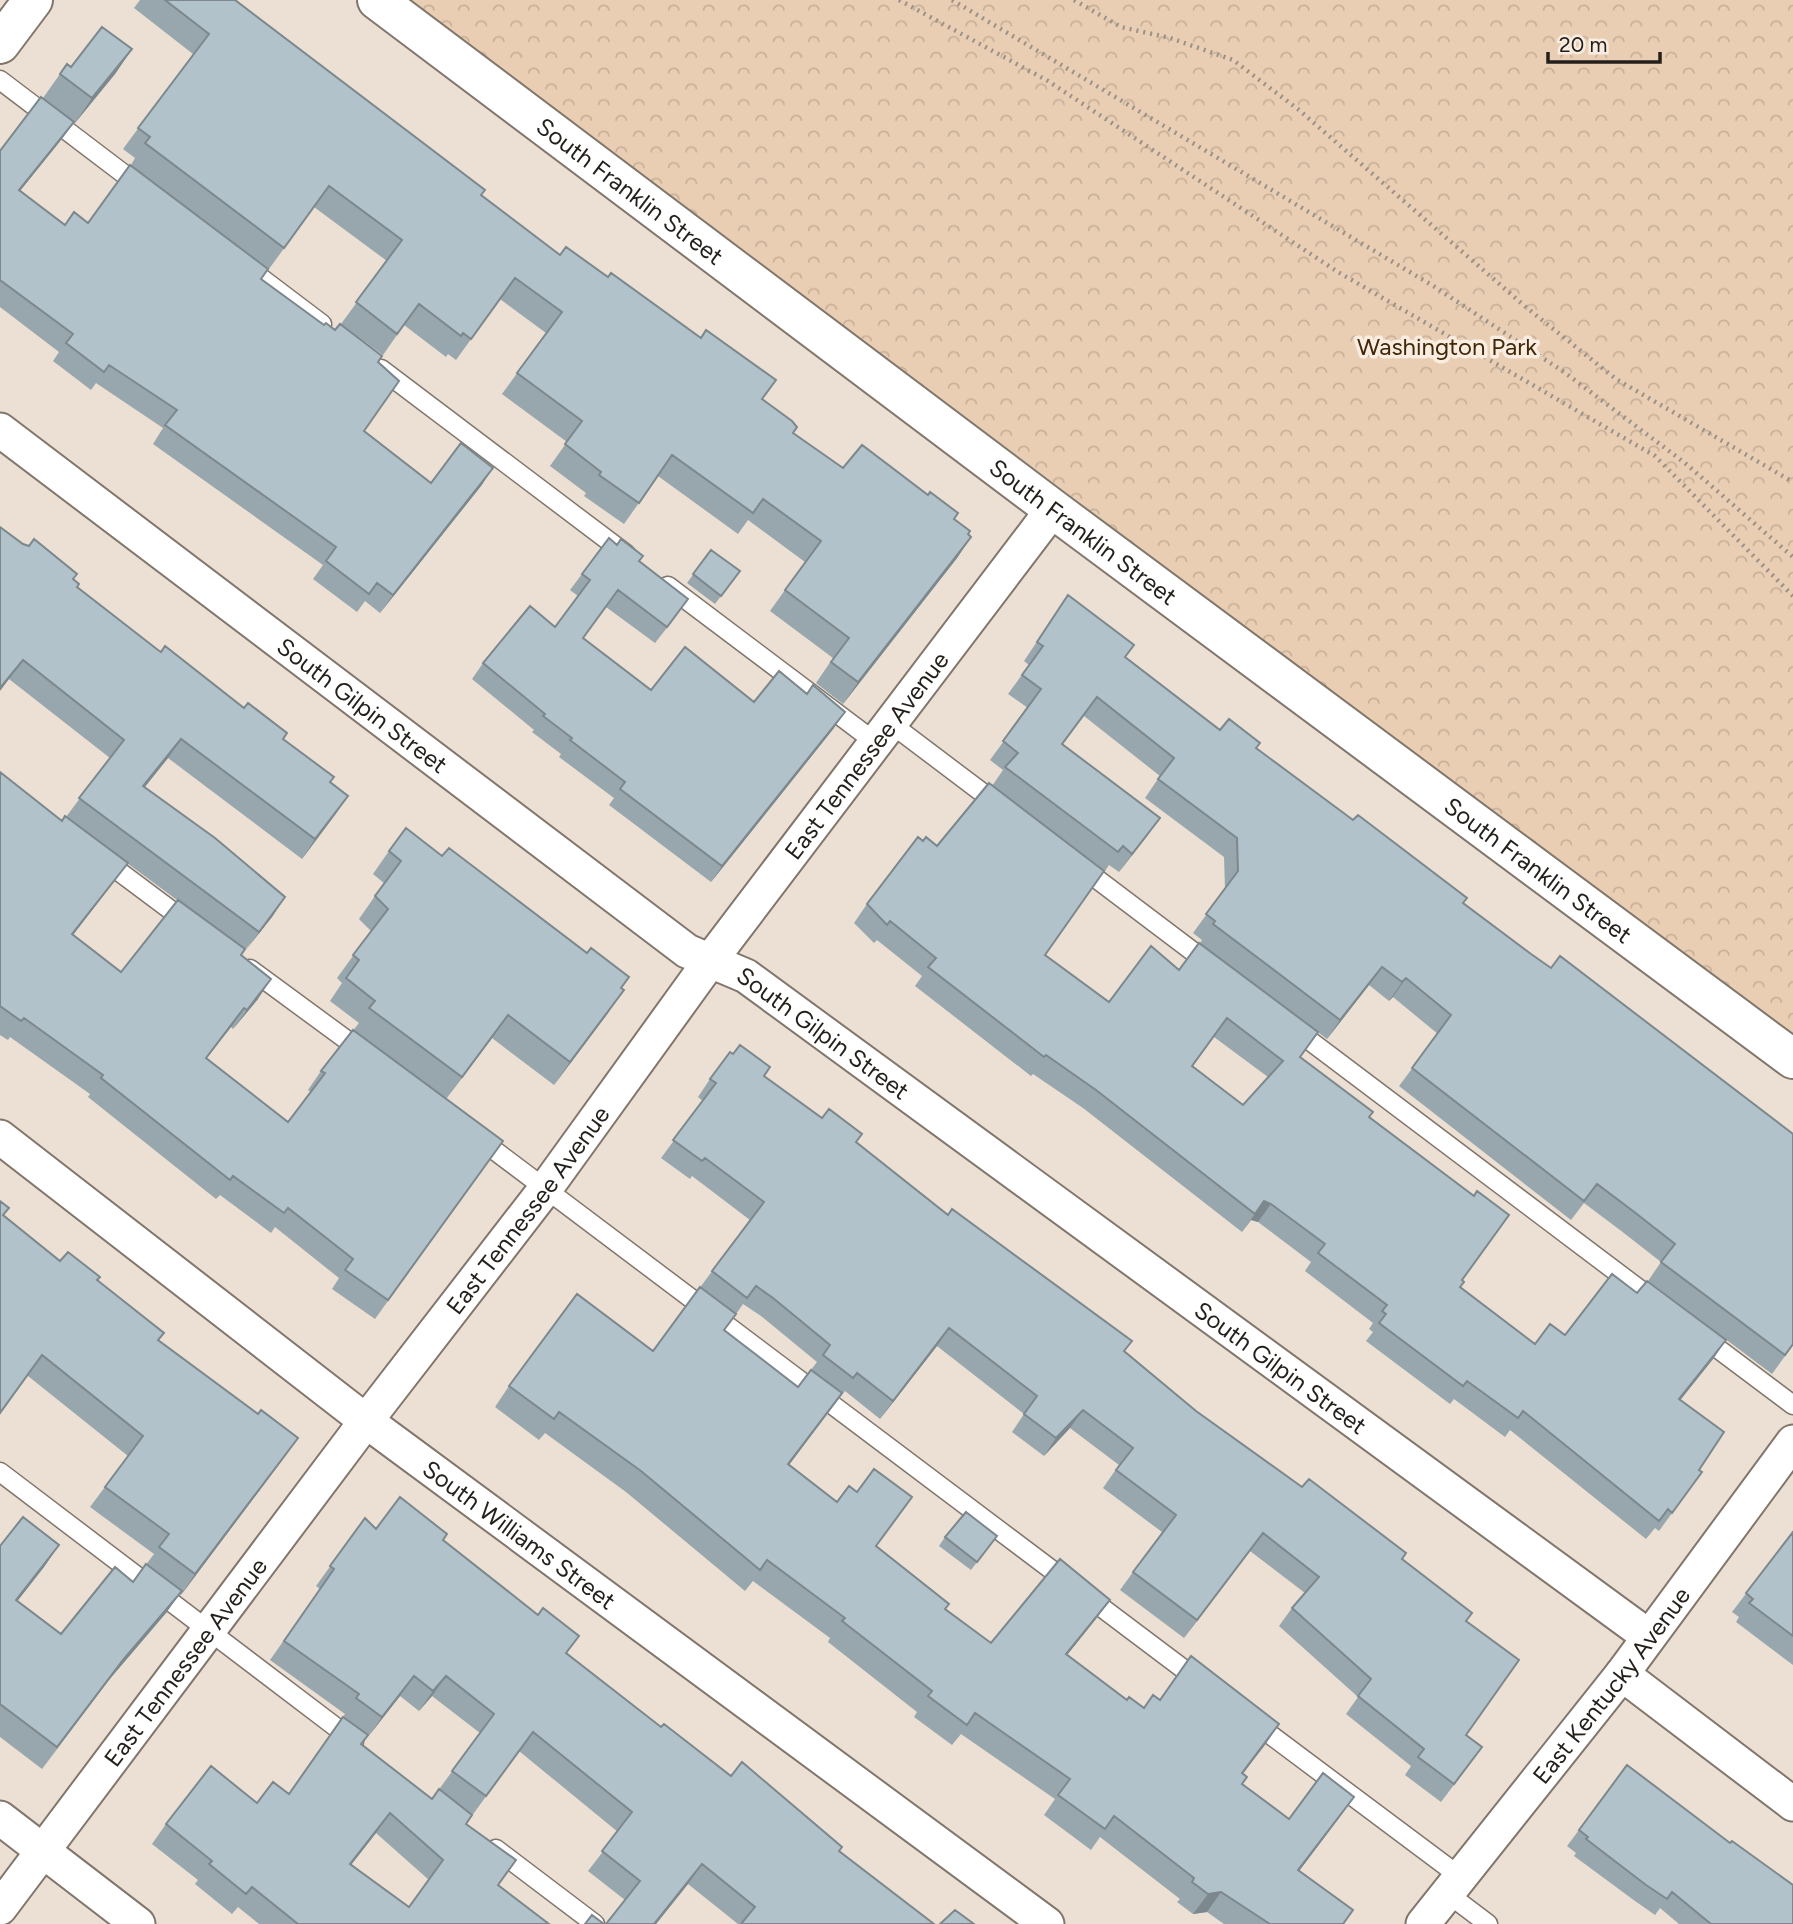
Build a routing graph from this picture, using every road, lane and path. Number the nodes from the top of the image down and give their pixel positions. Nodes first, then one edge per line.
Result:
1 (33, 0) edge
2 (377, 0) edge
3 (900, 0) edge
4 (952, 0) edge
5 (1074, 0) edge
6 (0, 44) edge
7 (0, 80) edge
8 (155, 198) edge
9 (233, 256) edge
10 (332, 332) edge
11 (365, 357) edge
12 (0, 430) edge
13 (1793, 482) edge
14 (1053, 509) junction
15 (1793, 557) edge
16 (1793, 596) edge
17 (882, 733) junction
18 (1012, 816) edge
19 (89, 849) edge
20 (1068, 858) edge
21 (201, 932) edge
22 (234, 957) edge
23 (710, 961) junction
24 (1224, 976) edge
25 (1280, 1018) edge
26 (1793, 1059) edge
27 (379, 1064) edge
28 (468, 1130) edge
29 (0, 1137) edge
30 (546, 1188) junction
31 (1793, 1405) edge
32 (366, 1421) junction
33 (1792, 1445) edge
34 (0, 1472) edge
35 (209, 1630) junction
36 (1648, 1636) junction
37 (1622, 1674) junction
38 (1216, 1693) edge
39 (1238, 1710) edge
40 (363, 1748) edge
41 (1793, 1804) edge
42 (0, 1818) edge
43 (484, 1840) edge
44 (43, 1850) junction
45 (1454, 1886) junction
46 (0, 1908) edge
47 (138, 1924) edge
48 (595, 1924) edge
49 (1047, 1924) edge
50 (1423, 1924) edge
51 (1488, 1924) edge

1 - 6 street
2 - 14 street, South Franklin Street
3 - 16 path
4 - 15 path
5 - 13 path
7 - 8 lane
9 - 10 lane
11 - 17 lane
12 - 23 street, South Gilpin Street
14 - 17 street, East Tennessee Avenue
14 - 26 street, South Franklin Street
17 - 18 lane
17 - 23 street, East Tennessee Avenue
19 - 21 lane
20 - 24 lane
22 - 27 lane
23 - 30 street, East Tennessee Avenue
23 - 36 street, South Gilpin Street
25 - 31 lane
28 - 30 lane
29 - 32 street, South Williams Street
30 - 32 street, East Tennessee Avenue
30 - 38 lane
32 - 35 street, East Tennessee Avenue
32 - 49 street, South Williams Street
33 - 36 street, East Kentucky Avenue
34 - 35 lane
35 - 40 lane
35 - 44 street, East Tennessee Avenue
36 - 37 street, East Kentucky Avenue
37 - 41 street
37 - 45 street, East Kentucky Avenue
39 - 45 lane
42 - 44 street
43 - 48 lane
44 - 46 street, East Tennessee Avenue
44 - 47 street
45 - 50 street, East Kentucky Avenue
45 - 51 lane

